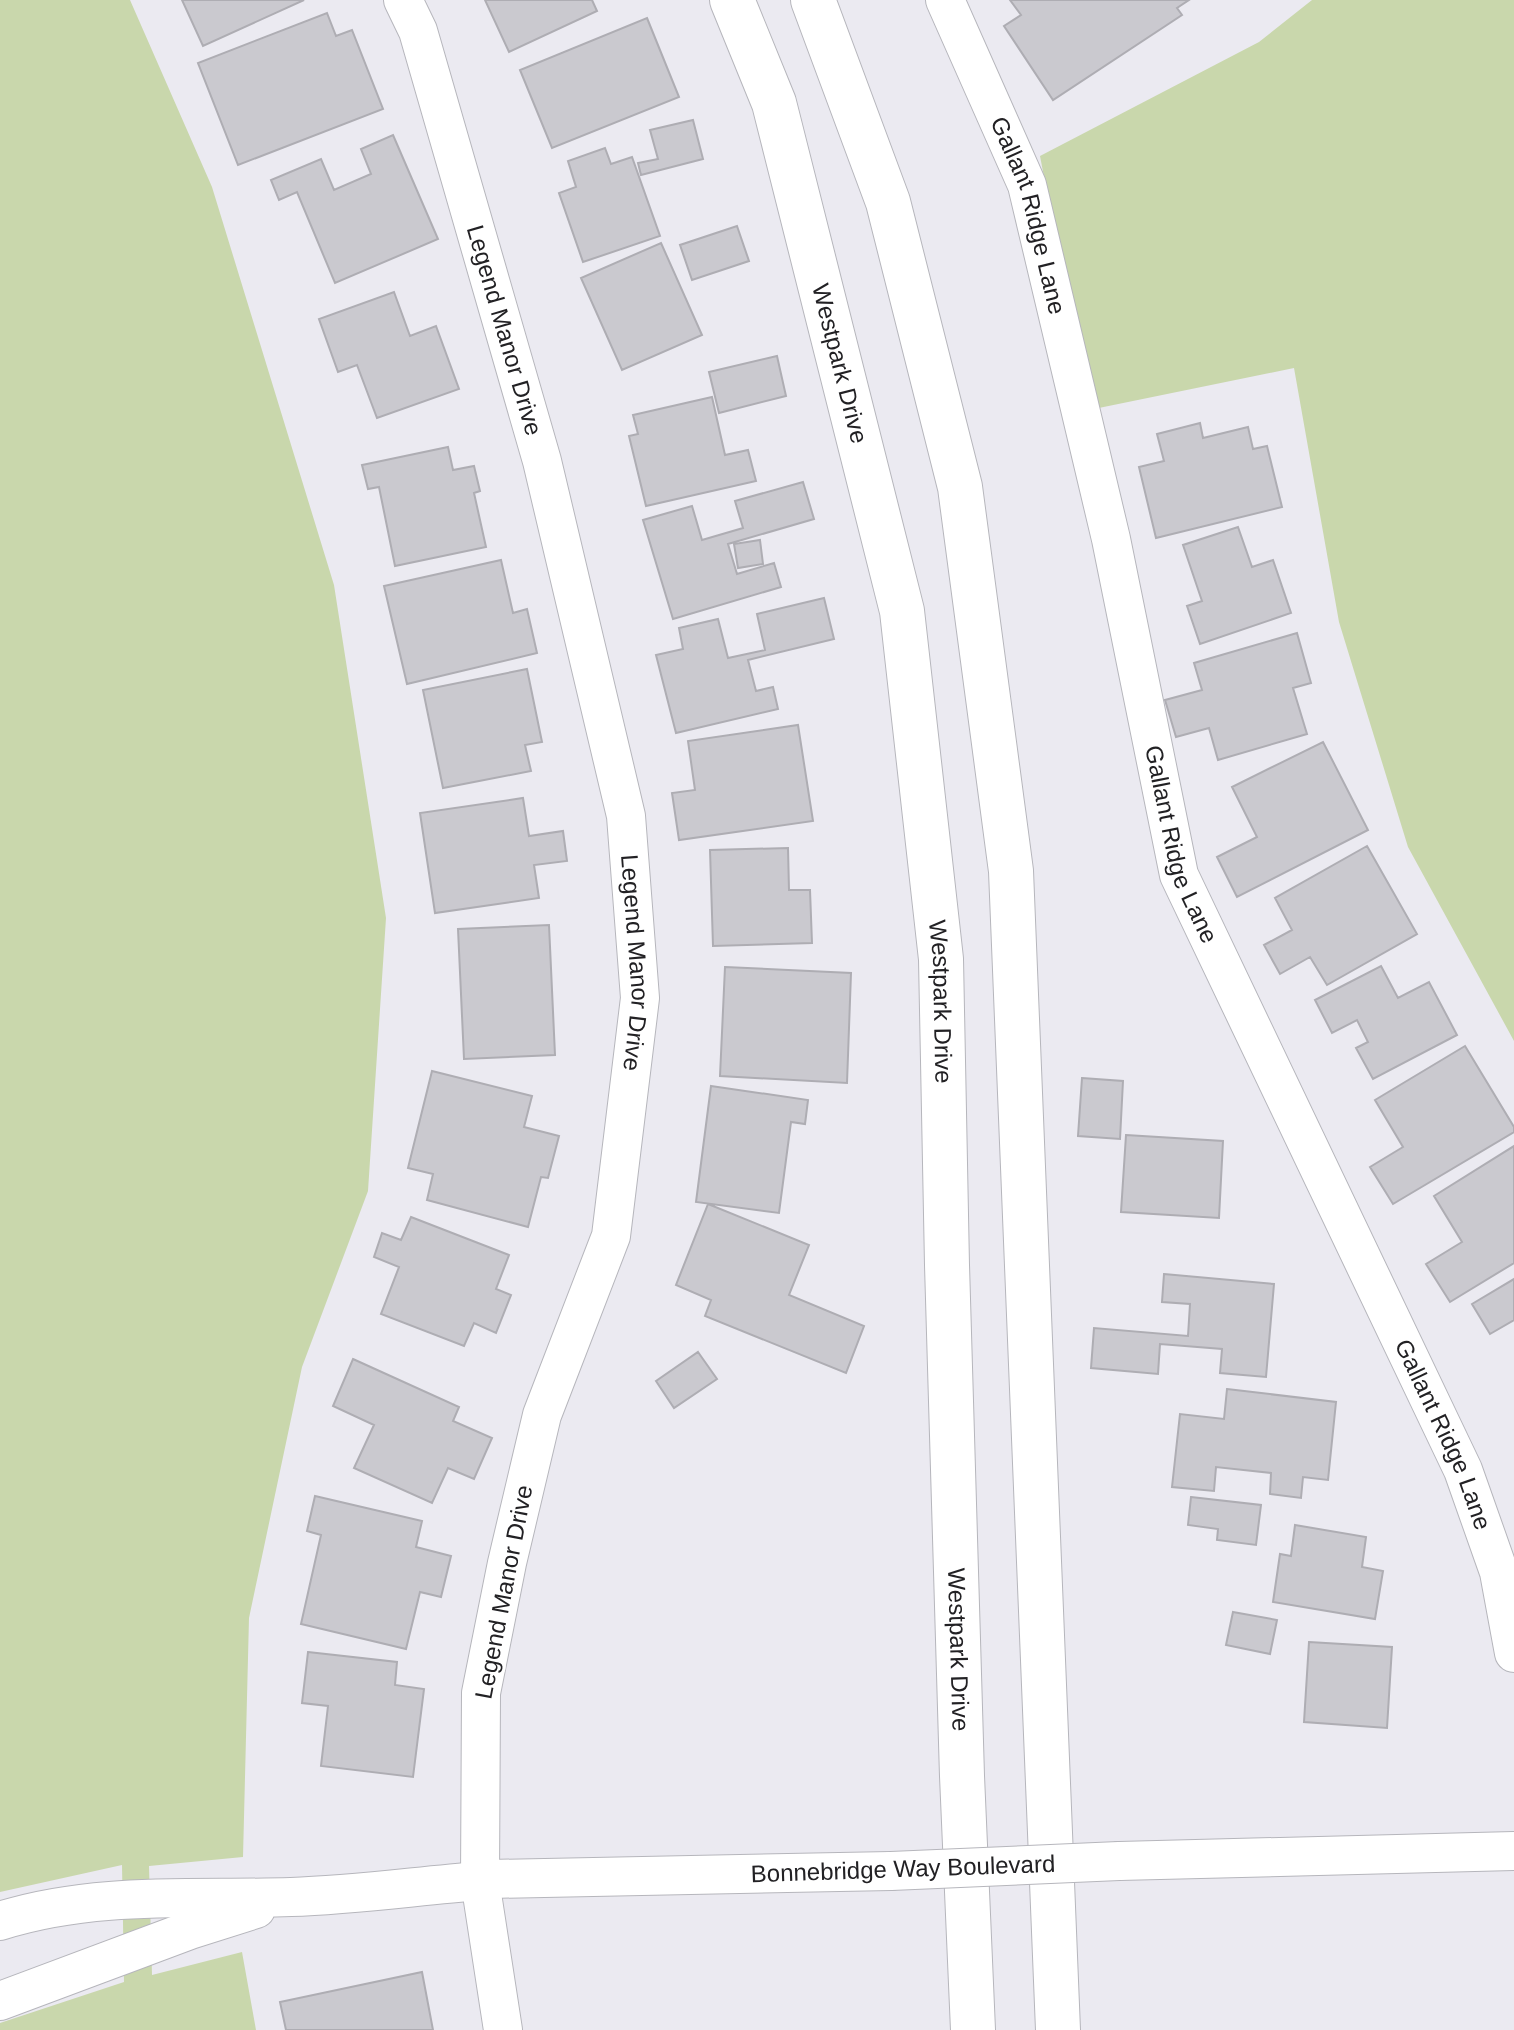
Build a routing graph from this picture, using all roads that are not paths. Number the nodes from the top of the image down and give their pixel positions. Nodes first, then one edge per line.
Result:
1 (403, 0) edge
2 (732, 0) edge
3 (813, 0) edge
4 (945, 0) edge
5 (1514, 1653) edge
6 (1514, 1851) edge
7 (480, 1881) junction
8 (293, 1897) junction
9 (0, 1921) edge
10 (0, 2001) edge
11 (503, 2030) edge
12 (973, 2030) edge
13 (1058, 2030) edge

1 - 7 street, Legend Manor Drive
2 - 12 main road, Westpark Drive
3 - 13 main road
4 - 5 street, Gallant Ridge Lane
6 - 7 street, Bonnebridge Way Boulevard, bridge
7 - 8 street, Bonnebridge Way Boulevard
7 - 11 street, Legend Manor Drive
8 - 9 street, Bonnebridge Way Boulevard
8 - 10 street, Bonnebridge Way Boulevard

